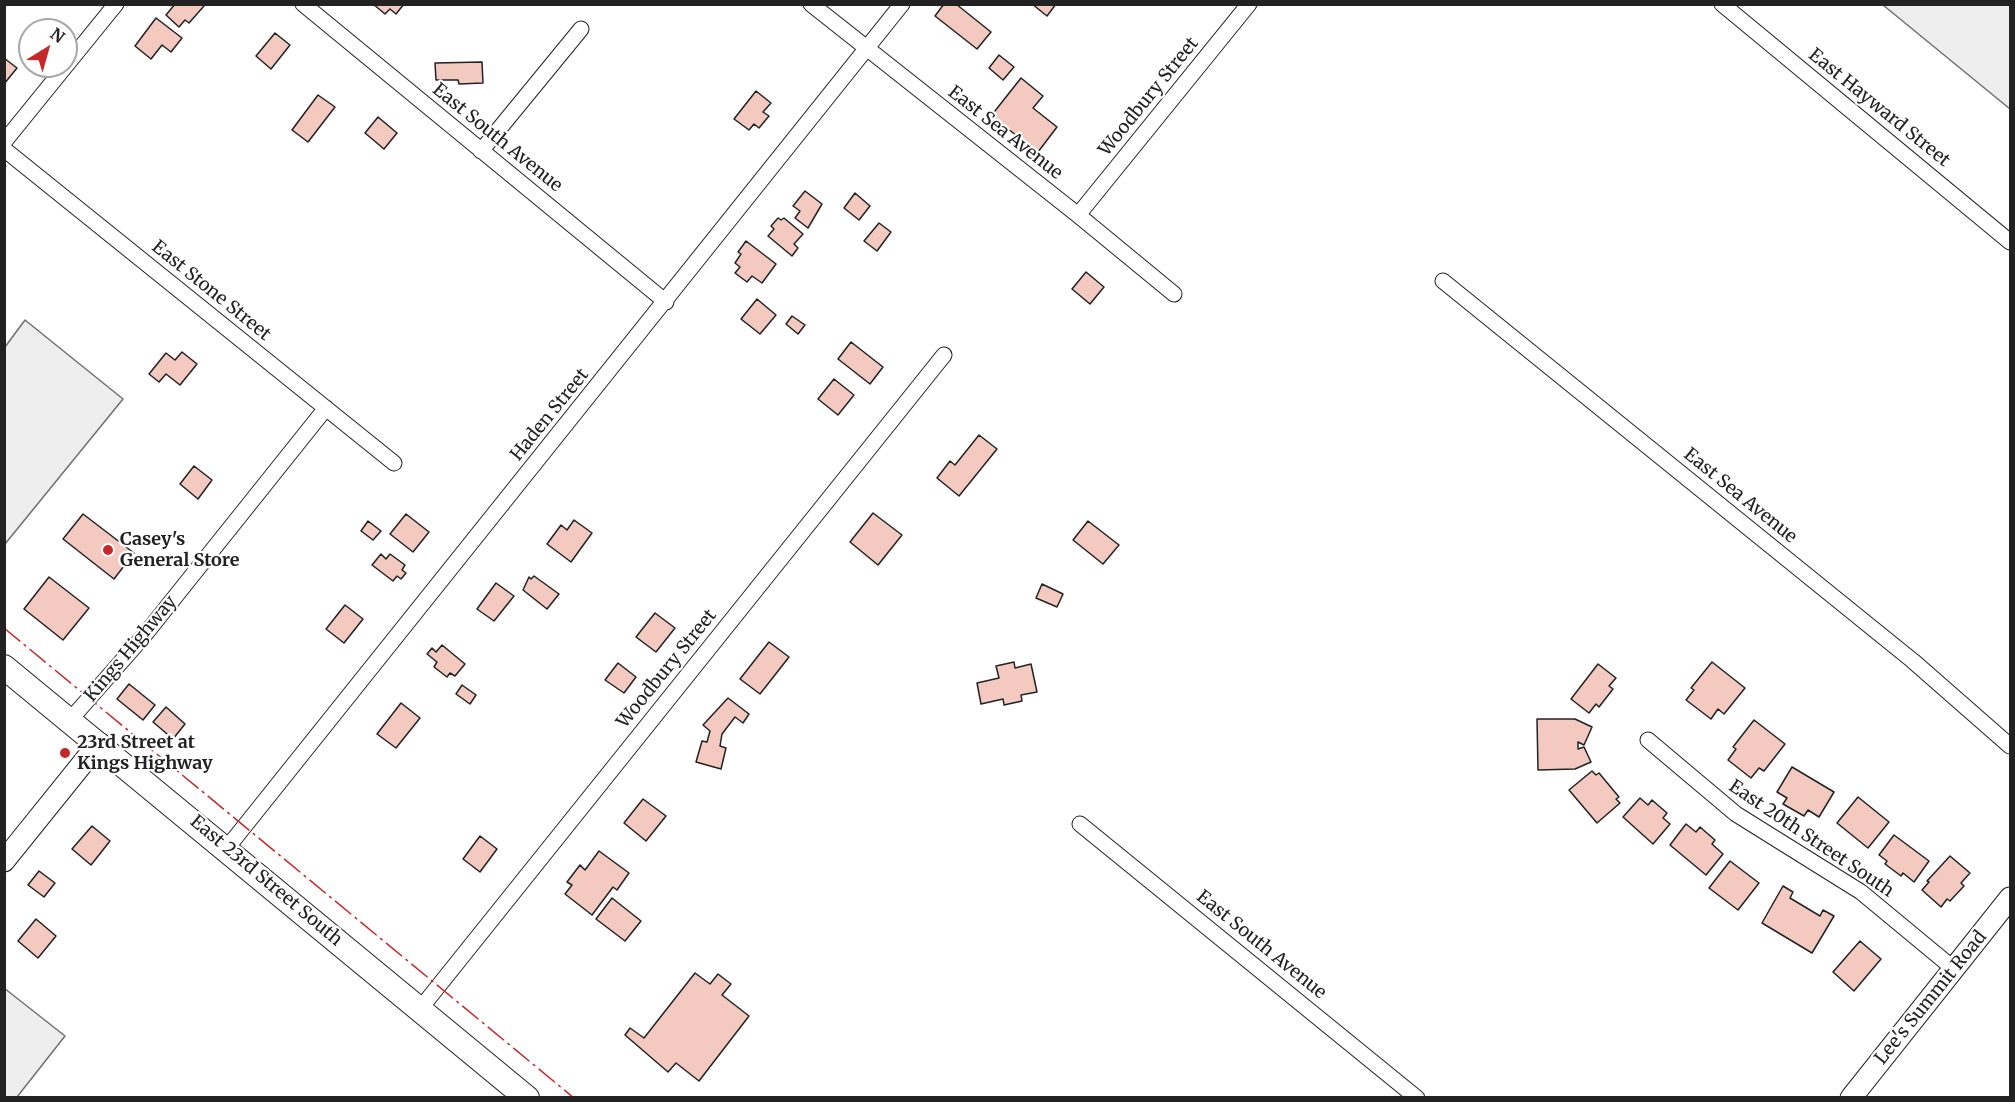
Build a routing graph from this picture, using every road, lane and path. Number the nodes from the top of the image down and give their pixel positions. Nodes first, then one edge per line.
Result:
1 (116, 4) edge
2 (303, 4) edge
3 (811, 4) edge
4 (902, 4) edge
5 (1249, 4) edge
6 (1722, 4) edge
7 (582, 29) dead end
8 (866, 50) junction
9 (4, 142) edge
10 (4, 149) edge
11 (481, 151) junction
12 (1078, 215) junction
13 (2010, 242) edge
14 (1443, 281) dead end
15 (1174, 294) dead end
16 (666, 302) junction
17 (944, 355) dead end
18 (326, 408) junction
19 (394, 463) dead end
20 (4, 667) edge
21 (70, 720) junction
22 (1647, 740) dead end
23 (99, 743) junction
24 (2010, 746) edge
25 (1080, 824) dead end
26 (227, 848) junction
27 (4, 861) edge
28 (2010, 898) edge
29 (1954, 969) junction
30 (420, 1009) junction
31 (527, 1098) edge
32 (1417, 1098) edge
33 (1851, 1098) edge

1 - 9 street
2 - 11 street, East South Avenue
3 - 8 street, East Sea Avenue
4 - 8 street, Haden Street
5 - 12 street, Woodbury Street
6 - 13 street, East Hayward Street
7 - 11 street
8 - 12 street, East Sea Avenue
8 - 16 street, Haden Street
10 - 18 street, East Stone Street
11 - 16 street, East South Avenue
12 - 15 street, East Sea Avenue
14 - 24 street, East Sea Avenue
16 - 26 street, Haden Street
17 - 30 street, Woodbury Street
18 - 19 street, East Stone Street
18 - 21 street, Kings Highway
20 - 21 main road, East 23rd Street South
21 - 23 main road, East 23rd Street South
22 - 29 street, East 20th Street South
23 - 26 main road, East 23rd Street South
23 - 27 main road
25 - 32 street, East South Avenue
26 - 30 main road, East 23rd Street South
28 - 29 main road, Lee's Summit Road
29 - 33 main road, Lee's Summit Road
30 - 31 main road, East 23rd Street South

